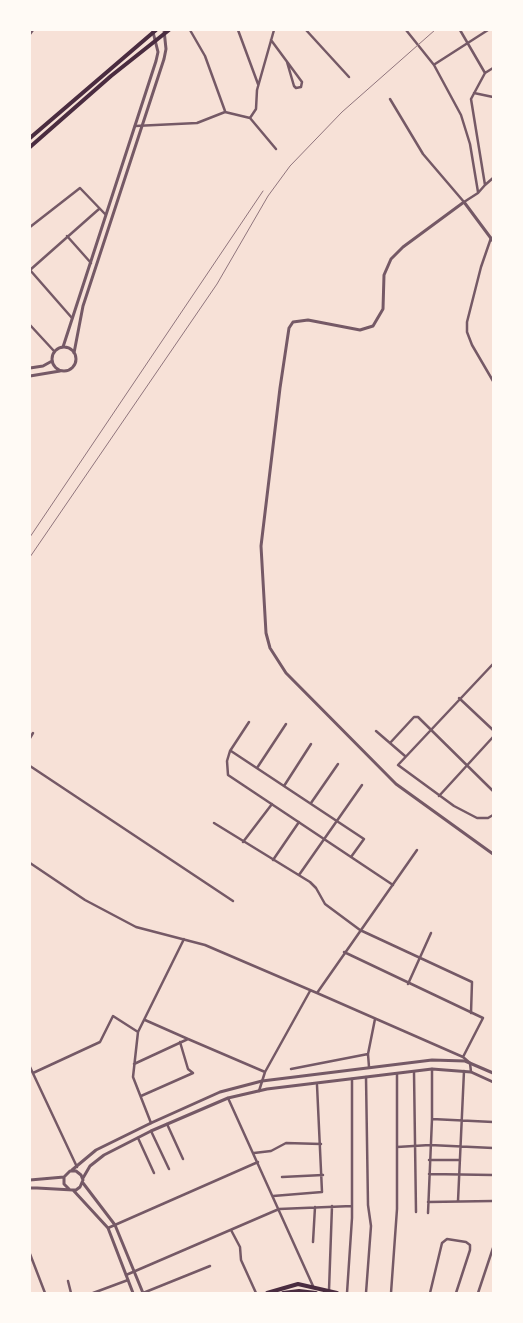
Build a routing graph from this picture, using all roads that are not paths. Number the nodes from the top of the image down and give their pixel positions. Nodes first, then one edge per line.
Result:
1 (33, 30) edge
2 (190, 30) edge
3 (238, 30) edge
4 (274, 30) edge
5 (306, 30) edge
6 (406, 30) edge
7 (460, 30) edge
8 (488, 30) edge
9 (155, 31) edge
10 (166, 31) edge
11 (30, 34) edge
12 (156, 40) junction
13 (271, 40) junction
14 (467, 43) junction
15 (287, 62) junction
16 (434, 64) junction
17 (493, 68) edge
18 (485, 73) junction
19 (349, 77) dead end
20 (258, 85) junction
21 (474, 93) junction
22 (493, 97) edge
23 (390, 99) dead end
24 (225, 112) junction
25 (250, 118) junction
26 (135, 126) junction
27 (143, 126) junction
28 (30, 138) edge
29 (30, 147) edge
30 (276, 149) dead end
31 (493, 178) edge
32 (485, 185) junction
33 (478, 193) junction
34 (464, 202) junction
35 (99, 209) junction
36 (105, 214) junction
37 (30, 227) edge
38 (67, 236) junction
39 (492, 240) edge
40 (91, 263) junction
41 (30, 270) edge
42 (72, 319) junction
43 (30, 325) edge
44 (63, 347) junction
45 (54, 351) junction
46 (74, 353) junction
47 (52, 361) junction
48 (30, 368) edge
49 (63, 370) junction
50 (30, 376) edge
51 (493, 380) edge
52 (493, 664) edge
53 (459, 698) junction
54 (249, 722) dead end
55 (286, 724) dead end
56 (431, 729) junction
57 (376, 730) dead end
58 (493, 730) edge
59 (33, 733) dead end
60 (493, 737) edge
61 (30, 738) edge
62 (390, 743) junction
63 (311, 744) dead end
64 (230, 751) junction
65 (405, 756) junction
66 (338, 764) dead end
67 (30, 766) edge
68 (467, 766) junction
69 (257, 768) junction
70 (284, 786) junction
71 (362, 786) dead end
72 (493, 791) edge
73 (439, 796) junction
74 (311, 803) junction
75 (272, 804) junction
76 (493, 815) edge
77 (299, 821) junction
78 (338, 822) junction
79 (214, 823) dead end
80 (325, 840) junction
81 (243, 842) junction
82 (417, 850) dead end
83 (493, 854) edge
84 (351, 857) junction
85 (273, 860) junction
86 (30, 863) edge
87 (299, 875) junction
88 (393, 885) junction
89 (233, 901) dead end
90 (360, 930) junction
91 (431, 933) dead end
92 (184, 940) junction
93 (344, 952) junction
94 (420, 958) junction
95 (408, 984) junction
96 (310, 991) junction
97 (317, 993) junction
98 (471, 1012) junction
99 (375, 1019) junction
100 (145, 1020) junction
101 (138, 1032) junction
102 (188, 1038) junction
103 (180, 1042) junction
104 (368, 1054) junction
105 (463, 1057) junction
106 (470, 1063) junction
107 (134, 1064) junction
108 (30, 1067) edge
109 (369, 1067) junction
110 (291, 1069) dead end
111 (432, 1069) junction
112 (464, 1070) junction
113 (265, 1072) junction
114 (414, 1072) junction
115 (471, 1072) junction
116 (493, 1072) edge
117 (33, 1073) junction
118 (397, 1074) junction
119 (366, 1077) junction
120 (352, 1079) junction
121 (262, 1081) junction
122 (493, 1082) edge
123 (317, 1084) junction
124 (259, 1091) junction
125 (141, 1096) junction
126 (228, 1098) junction
127 (432, 1119) junction
128 (463, 1120) junction
129 (493, 1122) edge
130 (151, 1123) junction
131 (167, 1124) junction
132 (151, 1131) junction
133 (138, 1138) junction
134 (321, 1144) junction
135 (415, 1146) junction
136 (430, 1146) junction
137 (462, 1146) junction
138 (397, 1147) junction
139 (493, 1148) edge
140 (254, 1153) junction
141 (183, 1159) dead end
142 (429, 1160) junction
143 (460, 1160) junction
144 (258, 1162) junction
145 (77, 1166) junction
146 (170, 1169) dead end
147 (72, 1170) junction
148 (154, 1173) dead end
149 (459, 1173) junction
150 (429, 1174) junction
151 (493, 1174) edge
152 (323, 1175) junction
153 (64, 1177) junction
154 (282, 1177) dead end
155 (83, 1178) junction
156 (30, 1180) edge
157 (83, 1183) junction
158 (30, 1188) edge
159 (71, 1190) junction
160 (273, 1196) junction
161 (458, 1201) junction
162 (493, 1201) edge
163 (428, 1202) junction
164 (332, 1206) junction
165 (352, 1206) junction
166 (314, 1207) junction
167 (279, 1209) junction
168 (416, 1212) dead end
169 (428, 1213) dead end
170 (115, 1225) junction
171 (108, 1228) junction
172 (231, 1230) junction
173 (313, 1242) dead end
174 (493, 1248) edge
175 (30, 1254) edge
176 (210, 1266) dead end
177 (135, 1271) junction
178 (126, 1275) junction
179 (68, 1280) dead end
180 (128, 1280) junction
181 (313, 1286) junction
182 (329, 1290) junction
183 (45, 1293) edge
184 (71, 1293) edge
185 (93, 1293) edge
186 (133, 1293) edge
187 (143, 1293) edge
188 (256, 1293) edge
189 (267, 1293) edge
190 (283, 1293) edge
191 (316, 1293) edge
192 (337, 1293) edge
193 (347, 1293) edge
194 (366, 1293) edge
195 (391, 1293) edge
196 (430, 1293) edge
197 (456, 1293) edge
198 (478, 1293) edge

1 - 11 street
2 - 24 street
3 - 20 street
4 - 13 street
5 - 19 street
6 - 16 street
7 - 14 street
8 - 14 street
9 - 12 street
9 - 28 main road
10 - 12 main road
10 - 27 street
12 - 26 street
12 - 29 main road
13 - 15 street
13 - 20 street
14 - 16 street
14 - 18 street
15 - 15 street
16 - 33 street
17 - 18 street
18 - 21 street
20 - 25 street
21 - 22 street
21 - 32 street
23 - 34 street
24 - 25 street
24 - 27 street
25 - 30 street
26 - 27 street
26 - 36 street
27 - 46 street
31 - 32 street
32 - 33 street
33 - 34 street
34 - 39 street
34 - 83 street
35 - 36 street
35 - 37 street
35 - 38 street
36 - 40 street
38 - 40 street
38 - 41 street
39 - 51 street
40 - 42 street
41 - 42 street
42 - 44 street
43 - 45 street
44 - 45 street
44 - 46 street
45 - 47 street
46 - 49 street
47 - 48 street
47 - 49 street
49 - 50 street
52 - 53 street
53 - 56 street
53 - 58 street
54 - 64 street
55 - 69 street
56 - 62 street
56 - 65 street
56 - 68 street
57 - 62 street
59 - 61 street
60 - 68 street
62 - 65 street
63 - 70 street
64 - 69 street
64 - 75 street
65 - 73 street
66 - 74 street
67 - 89 street
68 - 72 street
68 - 73 street
69 - 70 street
70 - 74 street
71 - 78 street
73 - 76 street
74 - 78 street
75 - 77 street
75 - 81 street
77 - 80 street
77 - 85 street
78 - 80 street
78 - 84 street
79 - 81 street
80 - 84 street
80 - 87 street
81 - 85 street
82 - 88 street
84 - 88 street
85 - 87 street
86 - 92 street
87 - 90 street
88 - 90 street
90 - 93 street
90 - 94 street
91 - 94 street
92 - 96 street
92 - 100 street
93 - 95 street
93 - 97 street
94 - 95 street
94 - 98 street
95 - 98 street
96 - 97 street
96 - 113 street
97 - 99 street
98 - 105 street
99 - 104 street
99 - 105 street
100 - 101 street
100 - 102 street
101 - 107 street
101 - 117 street
102 - 103 street
102 - 113 street
103 - 107 street
103 - 125 street
104 - 109 street
104 - 110 street
105 - 106 street
106 - 109 street
106 - 115 street
106 - 116 street
107 - 125 street
108 - 117 street
109 - 121 street
111 - 112 street
111 - 114 street
111 - 127 street
112 - 115 street
112 - 128 street
113 - 121 street
114 - 118 street
114 - 135 street
115 - 122 street
117 - 145 street
118 - 119 street
118 - 138 street
119 - 120 street
119 - 194 street
120 - 123 street
120 - 165 street
121 - 124 street
121 - 130 street
123 - 124 street
123 - 134 street
124 - 126 street
125 - 130 street
126 - 131 street
126 - 140 street
127 - 128 street
127 - 136 street
128 - 129 street
128 - 137 street
130 - 145 street
131 - 132 street
131 - 141 street
132 - 133 street
132 - 146 street
133 - 148 street
133 - 155 street
134 - 140 street
134 - 152 street
135 - 136 street
135 - 138 street
135 - 168 street
136 - 137 street
136 - 142 street
137 - 139 street
137 - 143 street
138 - 195 street
140 - 144 street
142 - 143 street
142 - 150 street
143 - 149 street
144 - 160 street
144 - 170 street
145 - 147 street
147 - 153 street
147 - 155 street
149 - 150 street
149 - 151 street
149 - 161 street
150 - 163 street
152 - 154 street
152 - 160 street
153 - 156 street
153 - 159 street
155 - 157 street
157 - 159 street
157 - 170 street
158 - 159 street
159 - 171 street
160 - 167 street
161 - 162 street
161 - 163 street
163 - 169 street
164 - 165 street
164 - 166 street
164 - 182 street
165 - 193 street
166 - 167 street
166 - 173 street
167 - 172 street
167 - 181 street
170 - 171 street
170 - 177 street
171 - 178 street
172 - 177 street
172 - 188 street
174 - 198 street
175 - 183 street
176 - 187 street
177 - 178 street
177 - 187 street
178 - 180 street
179 - 184 street
180 - 185 street
180 - 186 street
181 - 182 main road
181 - 189 main road
182 - 192 main road
190 - 191 main road
196 - 197 street

